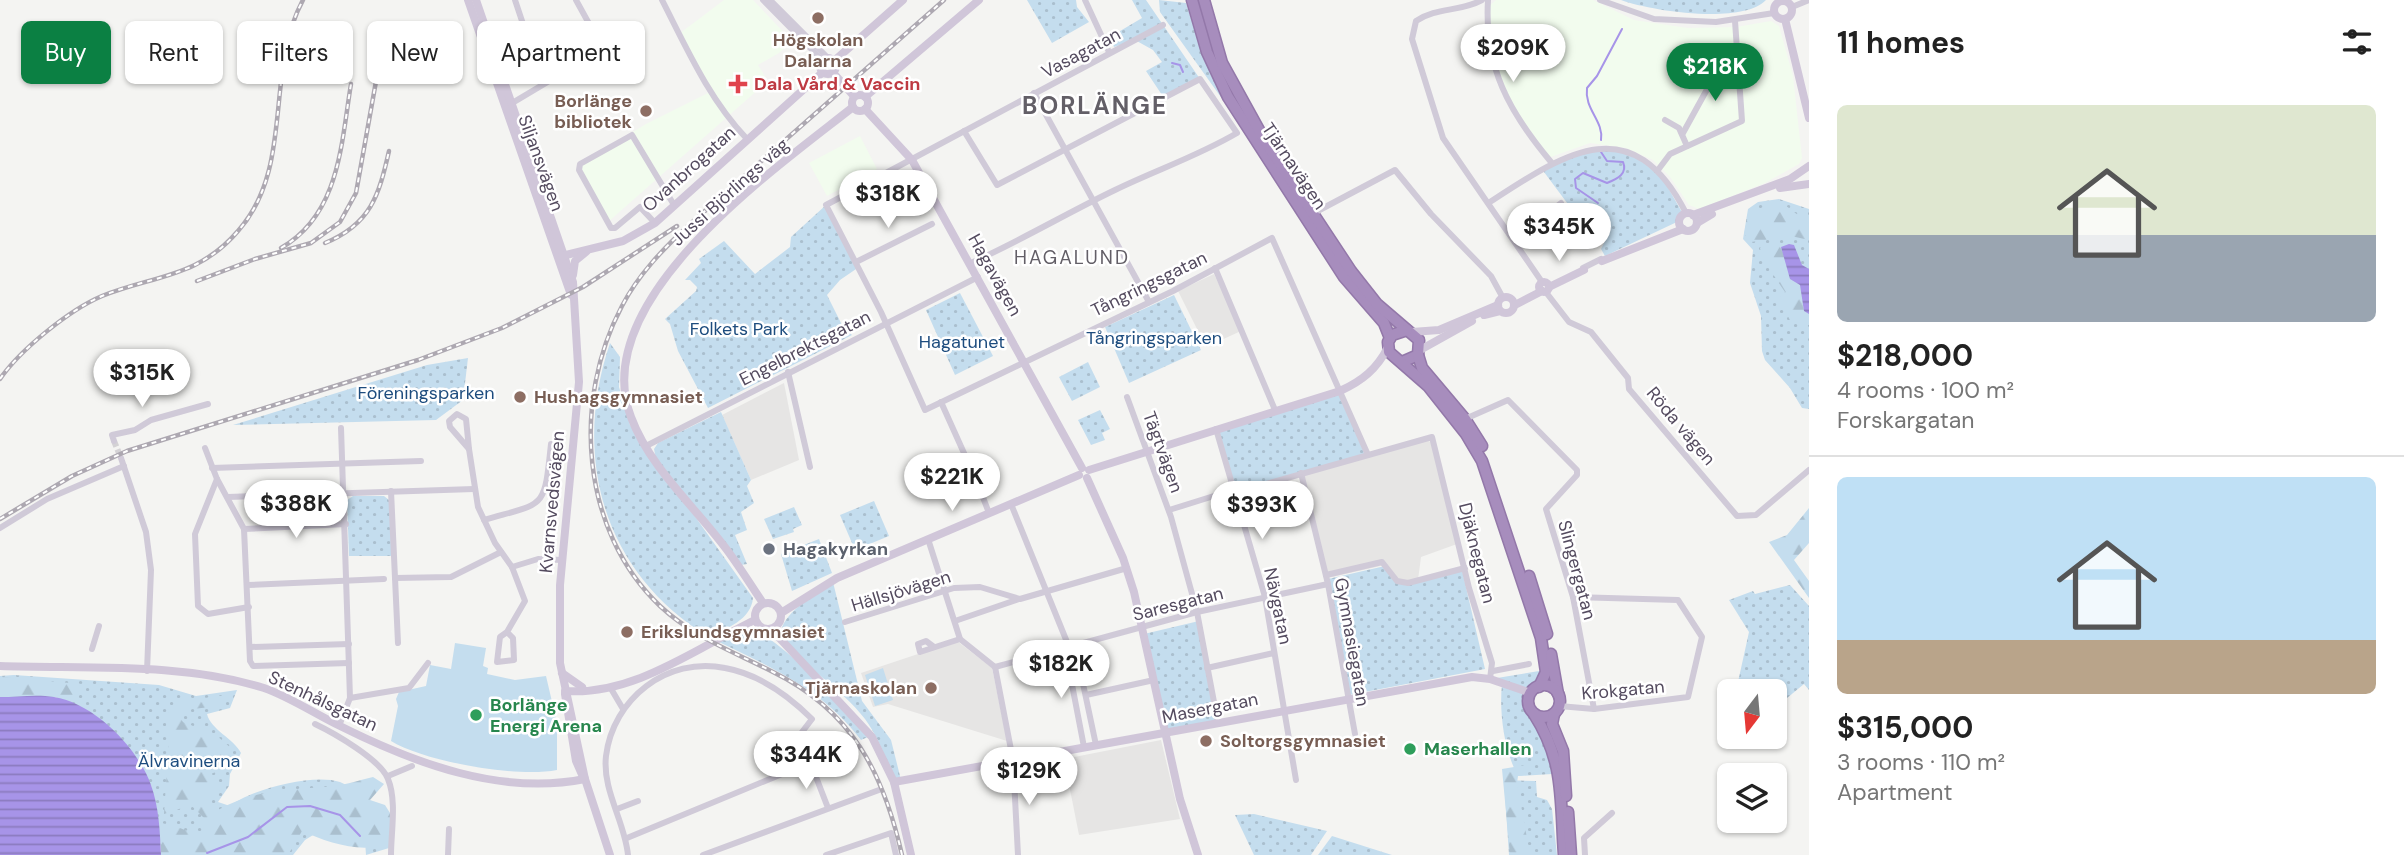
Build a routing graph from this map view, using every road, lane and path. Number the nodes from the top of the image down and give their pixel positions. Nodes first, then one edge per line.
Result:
1 (468, 0) edge
2 (476, 0) edge
3 (515, 0) edge
4 (576, 0) edge
5 (662, 0) edge
6 (763, 0) edge
7 (770, 0) edge
8 (903, 0) edge
9 (979, 0) edge
10 (1085, 0) edge
11 (1190, 0) edge
12 (1206, 0) edge
13 (1482, 0) edge
14 (1488, 0) edge
15 (1600, 0) edge
16 (1781, 0) edge
17 (1809, 0) edge
18 (1791, 7) junction
19 (1774, 13) junction
20 (1202, 18) junction
21 (1784, 19) junction
22 (522, 21) edge
23 (588, 21) edge
24 (1735, 21) junction
25 (1163, 25) dead end
26 (1109, 52) junction
27 (1738, 55) junction
28 (828, 60) junction
29 (823, 72) junction
30 (834, 74) junction
31 (543, 84) edge
32 (1034, 93) junction
33 (854, 96) junction
34 (865, 97) junction
35 (508, 106) junction
36 (853, 107) junction
37 (865, 109) junction
38 (1809, 113) edge
39 (1665, 120) dead end
40 (964, 131) junction
41 (1683, 133) junction
42 (747, 139) junction
43 (1687, 146) junction
44 (1066, 151) junction
45 (912, 160) junction
46 (1551, 162) junction
47 (1809, 166) edge
48 (1658, 170) junction
49 (1809, 184) edge
50 (1094, 200) junction
51 (1490, 202) junction
52 (1561, 203) dead end
53 (674, 205) junction
54 (1311, 215) junction
55 (1692, 217) junction
56 (655, 223) junction
57 (932, 224) dead end
58 (1681, 225) junction
59 (558, 236) junction
60 (1515, 239) junction
61 (592, 249) junction
62 (562, 256) junction
63 (1601, 260) joint
64 (856, 262) junction
65 (971, 263) junction
66 (1215, 268) junction
67 (1583, 269) joint
68 (978, 276) junction
69 (573, 282) junction
70 (1544, 287) junction
71 (1149, 302) junction
72 (1514, 303) junction
73 (1500, 304) junction
74 (575, 315) junction
75 (884, 323) junction
76 (1410, 331) junction
77 (1389, 342) junction
78 (1419, 352) junction
79 (1023, 360) junction
80 (1399, 361) junction
81 (1377, 367) junction
82 (788, 372) junction
83 (1340, 391) junction
84 (1127, 397) dead end
85 (941, 402) junction
86 (208, 404) dead end
87 (1275, 410) junction
88 (1465, 419) junction
89 (341, 428) dead end
90 (1216, 429) junction
91 (114, 441) dead end
92 (551, 444) dead end
93 (646, 446) junction
94 (205, 447) dead end
95 (469, 449) junction
96 (1148, 452) junction
97 (1368, 454) junction
98 (121, 458) tunnel mouth
99 (421, 461) dead end
100 (968, 462) dead end
101 (343, 463) junction
102 (124, 466) junction
103 (810, 467) dead end
104 (212, 468) junction
105 (1809, 470) edge
106 (1084, 473) junction
107 (1301, 473) junction
108 (217, 479) junction
109 (474, 489) junction
110 (391, 491) junction
111 (967, 492) dead end
112 (1233, 492) junction
113 (344, 494) junction
114 (228, 497) junction
115 (1011, 504) junction
116 (1169, 510) junction
117 (989, 513) junction
118 (484, 520) junction
119 (346, 524) junction
120 (0, 528) edge
121 (244, 529) junction
122 (928, 539) junction
123 (501, 552) junction
124 (562, 560) junction
125 (512, 567) junction
126 (1127, 568) junction
127 (1465, 568) junction
128 (1326, 575) junction
129 (395, 578) junction
130 (346, 579) junction
131 (384, 579) dead end
132 (1328, 583) junction
133 (248, 584) junction
134 (945, 591) junction
135 (1047, 593) junction
136 (1265, 597) junction
137 (1573, 597) junction
138 (1020, 599) junction
139 (763, 603) junction
140 (249, 607) junction
141 (1197, 612) junction
142 (781, 613) junction
143 (755, 620) junction
144 (954, 621) junction
145 (845, 622) dead end
146 (99, 626) dead end
147 (1143, 627) junction
148 (772, 629) junction
149 (507, 632) junction
150 (960, 639) junction
151 (398, 643) dead end
152 (349, 644) junction
153 (250, 647) junction
154 (934, 647) dead end
155 (1070, 647) junction
156 (92, 649) dead end
157 (1274, 653) junction
158 (349, 663) junction
159 (428, 663) dead end
160 (1529, 664) dead end
161 (0, 666) edge
162 (995, 667) junction
163 (1207, 668) junction
164 (147, 671) junction
165 (562, 673) junction
166 (1491, 675) junction
167 (1154, 680) junction
168 (610, 687) junction
169 (580, 689) junction
170 (1535, 690) junction
171 (565, 691) junction
172 (1558, 694) junction
173 (1086, 695) junction
174 (350, 698) junction
175 (1349, 699) junction
176 (571, 706) junction
177 (623, 709) junction
178 (1594, 709) junction
179 (1284, 710) junction
180 (1556, 710) junction
181 (1534, 714) junction
182 (1218, 723) junction
183 (315, 724) dead end
184 (339, 726) junction
185 (1166, 733) junction
186 (1355, 734) dead end
187 (799, 736) dead end
188 (852, 745) dead end
189 (1096, 745) junction
190 (1084, 747) junction
191 (1013, 760) junction
192 (811, 764) junction
193 (412, 766) dead end
194 (388, 776) junction
195 (585, 779) junction
196 (1296, 780) dead end
197 (894, 782) junction
198 (878, 790) dead end
199 (638, 801) dead end
200 (828, 808) junction
201 (617, 809) junction
202 (1612, 813) dead end
203 (449, 829) dead end
204 (627, 838) junction
205 (391, 855) edge
206 (448, 855) edge
207 (610, 855) edge
208 (628, 855) edge
209 (703, 855) edge
210 (826, 855) edge
211 (896, 855) edge
212 (911, 855) edge
213 (1018, 855) edge
214 (1198, 855) edge
215 (1564, 855) edge
216 (1571, 855) edge
217 (1585, 855) edge

1 - 35 street, Siljansvägen
2 - 35 street, Siljansvägen
3 - 22 street
4 - 23 street
5 - 42 street
6 - 28 street
7 - 28 street
8 - 28 street
9 - 34 street
10 - 26 street
11 - 20 highway, Tjärnavägen
12 - 20 highway, Tjärnavägen
13 - 51 street
14 - 46 street
15 - 24 street
16 - 18 street
16 - 19 street
17 - 18 street
18 - 21 street
19 - 21 street
19 - 24 street
20 - 54 highway, Tjärnavägen
21 - 38 street
24 - 27 street
25 - 26 street, Vasagatan
26 - 32 street, Vasagatan
27 - 41 street
27 - 43 street
28 - 29 street
28 - 30 street
29 - 30 street
29 - 42 street, Ovanbrogatan
30 - 33 street, bridge
31 - 35 street
32 - 40 street, Vasagatan
32 - 44 street
33 - 34 street
33 - 36 street
34 - 37 street
35 - 59 street, Siljansvägen
35 - 62 street, Siljansvägen
36 - 37 street
36 - 93 street, Jussi Björlings väg
37 - 45 street, Hagavägen
39 - 41 street
40 - 44 street
40 - 45 street, Vasagatan
41 - 43 street
42 - 53 street, Ovanbrogatan
43 - 48 street
44 - 50 street
44 - 50 street, Tjärnavägen
45 - 64 street, Vasagatan
45 - 65 street, Hagavägen
46 - 48 street
46 - 51 street
47 - 55 street
48 - 55 street
49 - 55 street
50 - 65 street
50 - 71 street
51 - 60 street
52 - 60 street
53 - 56 street, Ovanbrogatan
53 - 56 street
54 - 73 street
54 - 76 highway, Tjärnavägen
54 - 77 highway, Tjärnavägen
55 - 58 street
55 - 58 street
56 - 61 street, Ovanbrogatan
57 - 64 street
58 - 63 street
59 - 61 street
59 - 62 street, Siljansvägen
60 - 70 street
61 - 62 street, Ovanbrogatan
61 - 69 street
62 - 69 street, Kvarnsvedsvägen
62 - 74 street, Kvarnsvedsvägen
63 - 67 street
64 - 75 street
65 - 68 street, Hagavägen
66 - 71 street, Tångringsgatan
66 - 83 street, Tångringsgatan
66 - 87 street
67 - 70 street
68 - 75 street, Engelbrektsgatan
68 - 79 street, Hagavägen
69 - 74 street, Kvarnsvedsvägen
70 - 72 street
70 - 105 street, Röda vägen
71 - 79 street, Tångringsgatan
72 - 73 street
72 - 73 street
73 - 76 street
73 - 78 street
74 - 124 street, Kvarnsvedsvägen
75 - 82 street, Engelbrektsgatan
75 - 85 street, Tångringsgatan
76 - 77 highway
76 - 78 highway
77 - 80 highway
77 - 81 street
78 - 80 highway
78 - 88 highway
79 - 85 street, Tångringsgatan
79 - 106 street, Hagavägen
80 - 81 street
80 - 170 highway
81 - 83 street
82 - 93 street, Engelbrektsgatan
82 - 103 street
83 - 87 street
83 - 97 street
84 - 96 street, Tägtvägen
85 - 100 street
86 - 91 street
87 - 90 street
88 - 137 street, Slingergatan
88 - 172 highway
89 - 101 street
90 - 96 street
90 - 112 street, Nävgatan
92 - 118 street
93 - 139 street, Jussi Björlings väg
94 - 104 street
95 - 95 street
95 - 109 street
96 - 106 street
96 - 116 street, Tägtvägen
97 - 107 street
97 - 127 street, Djäknegatan
98 - 102 street
99 - 101 street
101 - 104 street
101 - 113 street
102 - 120 street
102 - 164 street
104 - 108 street
106 - 115 street
106 - 126 street, Hagavägen
107 - 112 street
107 - 128 street, Gymnasiegatan
108 - 114 street
108 - 140 street
109 - 110 street
109 - 118 street
110 - 113 street
110 - 129 street
111 - 117 street
112 - 116 street
112 - 136 street, Nävgatan
113 - 114 street
113 - 119 street
114 - 121 street
115 - 117 street
115 - 135 street
116 - 141 street, Tägtvägen
117 - 122 street
118 - 123 street
119 - 121 street
119 - 130 street
121 - 133 street
122 - 134 street
122 - 142 street
123 - 125 street
123 - 129 street
124 - 125 street
124 - 165 street, Kvarnsvedsvägen
125 - 149 street
126 - 135 street, Hällsjövägen
126 - 147 street, Hagavägen
127 - 128 street
127 - 166 street, Djäknegatan
128 - 132 street, Gymnasiegatan
129 - 151 street
130 - 131 street
130 - 133 street
130 - 152 street
132 - 136 street, Saresgatan
132 - 175 street, Gymnasiegatan
133 - 140 street
134 - 138 street, Hällsjövägen
134 - 144 street
134 - 145 street, Hällsjövägen
135 - 138 street, Hällsjövägen
135 - 155 street
136 - 141 street, Saresgatan
136 - 157 street, Nävgatan
137 - 178 street, Slingergatan
137 - 178 street, Krokgatan
138 - 144 street
139 - 142 street
139 - 143 street
140 - 153 street
141 - 147 street, Saresgatan
141 - 163 street, Tägtvägen
142 - 148 street
143 - 148 street
143 - 168 street
144 - 150 street
146 - 156 street
147 - 155 street, Saresgatan
147 - 167 street, Hagavägen
148 - 197 street
149 - 149 street
150 - 154 street
150 - 162 street
152 - 153 street
152 - 158 street
153 - 158 street
155 - 162 street, Saresgatan
155 - 173 street
155 - 190 street
157 - 163 street
157 - 179 street, Nävgatan
158 - 174 street
159 - 174 street
160 - 166 street
161 - 164 street, Stenhålsgatan
162 - 191 street
163 - 182 street, Tägtvägen
164 - 184 street, Stenhålsgatan
165 - 169 street
165 - 171 street, Kvarnsvedsvägen
166 - 170 street, Masergatan
166 - 175 street, Masergatan
167 - 173 street
167 - 185 street, Hagavägen
168 - 169 street
168 - 177 street
169 - 171 street
169 - 176 street
170 - 172 highway
170 - 181 highway
171 - 176 street, Kvarnsvedsvägen
171 - 195 street, Kvarnsvedsvägen
172 - 180 highway
173 - 189 street
174 - 184 street
175 - 179 street, Masergatan
175 - 186 street, Gymnasiegatan
176 - 195 street, Kvarnsvedsvägen
177 - 187 street
177 - 201 street
178 - 180 street, Krokgatan
179 - 182 street, Masergatan
179 - 196 street, Nävgatan
180 - 181 highway
180 - 216 highway
181 - 215 highway
182 - 185 street, Masergatan
183 - 194 street
184 - 195 street, Stenhålsgatan
185 - 189 street, Masergatan
185 - 214 street, Hagavägen
188 - 192 street
189 - 190 street, Masergatan
190 - 191 street, Masergatan
191 - 197 street, Masergatan
191 - 213 street
192 - 200 street
192 - 204 street
193 - 194 street
194 - 205 street
195 - 207 street, Kvarnsvedsvägen
197 - 212 street
198 - 200 street
199 - 201 street
200 - 209 street
201 - 204 street
202 - 217 street
203 - 206 street
204 - 208 street
210 - 211 street

